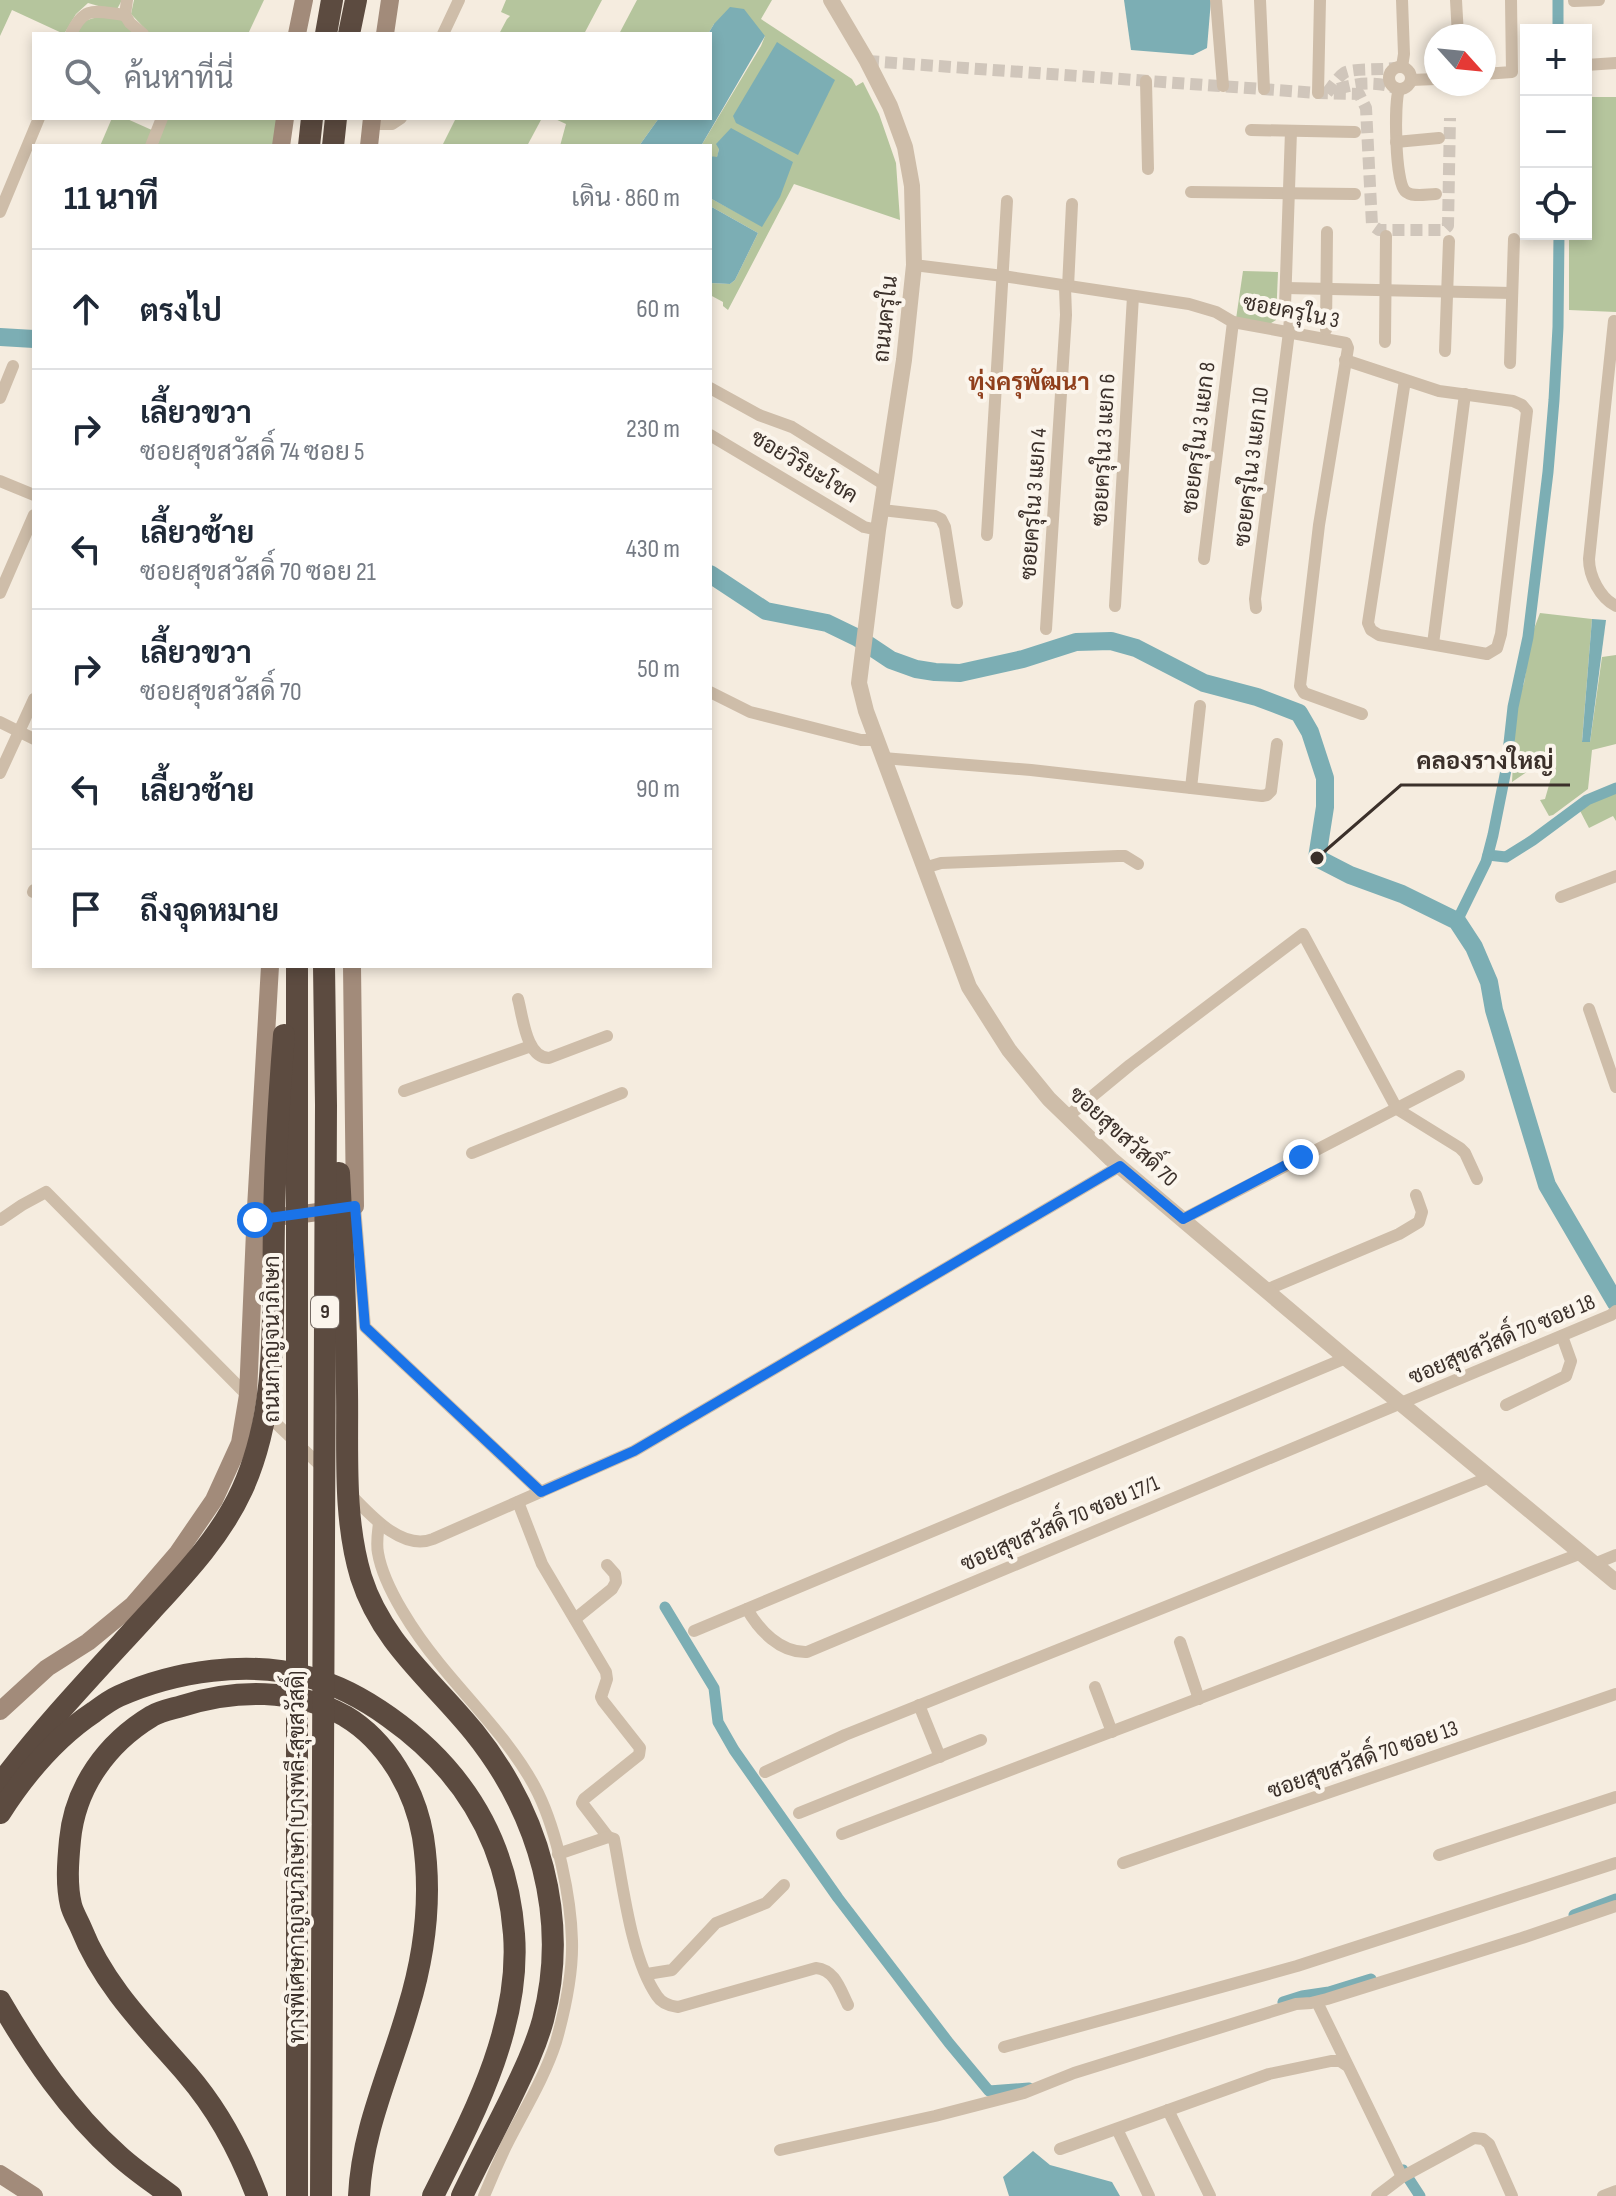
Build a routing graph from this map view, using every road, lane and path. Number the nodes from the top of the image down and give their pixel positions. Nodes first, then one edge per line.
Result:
1 (127, 0) edge
2 (304, 0) edge
3 (332, 0) edge
4 (356, 0) edge
5 (390, 0) edge
6 (459, 0) edge
7 (831, 0) edge
8 (1216, 0) edge
9 (1260, 0) edge
10 (1320, 0) edge
11 (1402, 0) edge
12 (1456, 0) edge
13 (1511, 0) edge
14 (1599, 0) edge
15 (1574, 1) edge
16 (125, 15) junction
17 (1457, 24) edge
18 (72, 32) edge
19 (141, 32) edge
20 (297, 32) edge
21 (326, 32) edge
22 (349, 32) edge
23 (385, 32) edge
24 (444, 32) edge
25 (1616, 63) edge
26 (1592, 65) edge
27 (1402, 67) junction
28 (1520, 71) edge
29 (1512, 72) junction
30 (1496, 73) edge
31 (1424, 79) edge
32 (1411, 80) junction
33 (1146, 81) dead end
34 (1223, 86) dead end
35 (1264, 89) dead end
36 (1399, 89) junction
37 (1318, 93) dead end
38 (38, 120) edge
39 (161, 120) edge
40 (285, 120) edge
41 (312, 120) edge
42 (336, 120) edge
43 (398, 120) edge
44 (372, 121) edge
45 (1251, 130) dead end
46 (1291, 131) junction
47 (1355, 132) dead end
48 (1439, 138) dead end
49 (1396, 142) junction
50 (152, 144) edge
51 (281, 144) edge
52 (309, 144) edge
53 (333, 144) edge
54 (369, 144) edge
55 (1148, 169) dead end
56 (1191, 192) dead end
57 (1289, 192) junction
58 (1355, 194) dead end
59 (1436, 194) dead end
60 (1007, 201) dead end
61 (1072, 204) dead end
62 (0, 212) edge
63 (1327, 232) dead end
64 (1386, 236) dead end
65 (1514, 239) dead end
66 (1449, 241) dead end
67 (914, 265) junction
68 (1003, 276) junction
69 (1066, 287) junction
70 (1286, 288) junction
71 (1327, 289) junction
72 (1385, 291) junction
73 (1448, 292) junction
74 (1512, 293) junction
75 (1133, 296) junction
76 (1614, 321) dead end
77 (1233, 322) junction
78 (1326, 330) dead end
79 (1284, 331) junction
80 (1385, 342) dead end
81 (1614, 349) edge
82 (1445, 351) dead end
83 (1345, 360) junction
84 (1510, 363) dead end
85 (13, 366) dead end
86 (1405, 380) junction
87 (712, 389) edge
88 (1465, 394) junction
89 (0, 398) edge
90 (1609, 426) edge
91 (712, 436) edge
92 (0, 481) edge
93 (885, 485) junction
94 (32, 494) edge
95 (882, 510) junction
96 (32, 520) edge
97 (878, 530) junction
98 (987, 535) dead end
99 (1204, 559) dead end
100 (0, 593) edge
101 (957, 603) dead end
102 (1115, 606) dead end
103 (1616, 606) edge
104 (1256, 608) dead end
105 (1046, 629) dead end
106 (1433, 644) junction
107 (862, 658) joint
108 (712, 693) edge
109 (32, 703) edge
110 (1200, 706) dead end
111 (1362, 714) dead end
112 (0, 722) edge
113 (19, 731) junction
114 (32, 738) edge
115 (877, 740) junction
116 (1277, 744) dead end
117 (883, 758) junction
118 (0, 773) edge
119 (1191, 788) junction
120 (1138, 864) dead end
121 (924, 868) junction
122 (1616, 876) edge
123 (1561, 897) dead end
124 (270, 968) edge
125 (290, 968) edge
126 (297, 968) edge
127 (324, 968) edge
128 (352, 968) edge
129 (518, 999) dead end
130 (1589, 1009) dead end
131 (607, 1036) dead end
132 (531, 1046) junction
133 (1459, 1076) dead end
134 (1616, 1087) edge
135 (404, 1091) dead end
136 (622, 1093) dead end
137 (326, 1105) junction
138 (1397, 1109) junction
139 (1067, 1117) junction
140 (472, 1153) dead end
141 (1120, 1166) junction
142 (1477, 1179) dead end
143 (1416, 1195) dead end
144 (355, 1206) junction
145 (1183, 1219) junction
146 (0, 1220) edge
147 (255, 1220) junction
148 (1266, 1290) junction
149 (1614, 1313) edge
150 (1562, 1336) junction
151 (1346, 1358) junction
152 (248, 1395) junction
153 (1401, 1403) junction
154 (1506, 1405) dead end
155 (1490, 1477) junction
156 (541, 1492) junction
157 (518, 1502) junction
158 (298, 1519) joint
159 (379, 1523) junction
160 (1616, 1555) edge
161 (1588, 1558) junction
162 (607, 1565) dead end
163 (1616, 1582) edge
164 (747, 1609) junction
165 (575, 1619) junction
166 (694, 1631) dead end
167 (1180, 1642) dead end
168 (1095, 1687) dead end
169 (1616, 1694) edge
170 (1199, 1699) junction
171 (919, 1705) junction
172 (0, 1711) edge
173 (1112, 1732) junction
174 (981, 1740) dead end
175 (940, 1757) junction
176 (765, 1772) dead end
177 (0, 1784) edge
178 (1616, 1797) edge
179 (0, 1813) edge
180 (799, 1813) dead end
181 (842, 1834) dead end
182 (608, 1837) junction
183 (558, 1854) junction
184 (1439, 1855) dead end
185 (1123, 1863) dead end
186 (1616, 1863) edge
187 (784, 1885) dead end
188 (1616, 1906) edge
189 (647, 1974) junction
190 (0, 2001) edge
191 (1317, 2002) junction
192 (848, 2005) dead end
193 (1004, 2047) dead end
194 (1346, 2065) junction
195 (1168, 2110) junction
196 (1117, 2129) junction
197 (1060, 2149) dead end
198 (780, 2150) dead end
199 (0, 2174) edge
200 (1402, 2177) junction
201 (1616, 2191) edge
202 (34, 2196) edge
203 (171, 2196) edge
204 (257, 2196) edge
205 (297, 2196) edge
206 (321, 2196) edge
207 (359, 2196) edge
208 (433, 2196) edge
209 (462, 2196) edge
210 (484, 2196) edge
211 (1149, 2196) edge
212 (1210, 2196) edge
213 (1377, 2196) edge
214 (1512, 2196) edge
215 (1603, 2196) edge

1 - 16 street
2 - 20 main road
3 - 21 highway
4 - 22 highway
5 - 23 main road
6 - 24 street
7 - 67 street, ถนนครุใน
8 - 34 street
9 - 35 street
10 - 37 street
11 - 27 street
12 - 17 street
13 - 29 street
14 - 15 street
16 - 18 street
16 - 19 street
25 - 26 street
27 - 32 street
27 - 36 street
28 - 29 street
29 - 30 street
31 - 32 street
32 - 36 street
33 - 55 street
36 - 49 street
38 - 62 street
39 - 50 street
40 - 51 main road
41 - 52 highway
42 - 53 highway
43 - 44 street
44 - 54 main road
45 - 46 street
46 - 47 street
46 - 57 street, ซอยครุใน 3 แยก 10
48 - 49 street
49 - 59 street
56 - 57 street
57 - 58 street
57 - 70 street, ซอยครุใน 3 แยก 10
60 - 68 street
61 - 69 street, ซอยครุใน 3 แยก 4
63 - 71 street
64 - 72 street
65 - 74 street
66 - 73 street
67 - 68 street, ซอยครุใน 3
67 - 93 street, ถนนครุใน
68 - 69 street, ซอยครุใน 3
68 - 98 street
69 - 75 street, ซอยครุใน 3
69 - 105 street, ซอยครุใน 3 แยก 4
70 - 71 street
70 - 79 street, ซอยครุใน 3 แยก 10
71 - 72 street
71 - 78 street
72 - 73 street
72 - 80 street
73 - 74 street
73 - 82 street
74 - 84 street
75 - 77 street, ซอยครุใน 3
75 - 102 street, ซอยครุใน 3 แยก 6
76 - 81 street
77 - 79 street, ซอยครุใน 3
77 - 99 street, ซอยครุใน 3 แยก 8
79 - 83 street, ซอยครุใน 3
79 - 104 street, ซอยครุใน 3 แยก 10
81 - 90 street
83 - 86 street
83 - 111 street, ซอยครุใน 3
85 - 89 street
86 - 88 street
86 - 106 street
87 - 93 street
88 - 106 street
88 - 106 street
90 - 103 street
91 - 97 street, ซอยวิริยะโชค
92 - 94 street
93 - 95 street, ถนนครุใน
95 - 97 street, ถนนครุใน
95 - 101 street
96 - 100 street
97 - 107 street, ถนนครุใน
107 - 115 street, ซอยสุขสวัสดิ์ 70
108 - 115 street
109 - 113 street
110 - 119 street
112 - 113 street
113 - 114 street
113 - 118 street
115 - 117 street, ซอยสุขสวัสดิ์ 70
116 - 119 street
117 - 119 street
117 - 121 street, ซอยสุขสวัสดิ์ 70
120 - 121 street
121 - 139 street, ซอยสุขสวัสดิ์ 70
122 - 123 street
124 - 147 main road
125 - 177 highway
126 - 158 highway, ถนนกาญจนาภิเษก / 9
127 - 137 highway, 9
128 - 144 main road
129 - 132 street
130 - 134 street
131 - 132 street
132 - 135 street
133 - 138 street
136 - 140 street
137 - 206 highway, ทางพิเศษกาญจนาภิเษก (บางพลี-สุขสวัสดิ์) / 9
137 - 209 highway
138 - 139 street
138 - 142 street
138 - 145 street
139 - 141 street, ซอยสุขสวัสดิ์ 70
141 - 145 street, ซอยสุขสวัสดิ์ 70
141 - 156 street
143 - 148 street
144 - 147 main road
144 - 156 street
145 - 148 street, ซอยสุขสวัสดิ์ 70
146 - 152 street
147 - 152 main road
148 - 151 street, ซอยสุขสวัสดิ์ 70
149 - 150 street, ซอยสุขสวัสดิ์ 70 ซอย 18
150 - 153 street, ซอยสุขสวัสดิ์ 70 ซอย 18
150 - 154 street
151 - 153 street, ซอยสุขสวัสดิ์ 70
151 - 164 street
152 - 159 street
152 - 172 main road
153 - 155 street, ซอยสุขสวัสดิ์ 70
153 - 164 street, ซอยสุขสวัสดิ์ 70 ซอย 17/1
155 - 161 street, ซอยสุขสวัสดิ์ 70
155 - 171 street
156 - 157 street
157 - 159 street
157 - 165 street
158 - 205 highway, ทางพิเศษกาญจนาภิเษก (บางพลี-สุขสวัสดิ์)
159 - 183 street
160 - 161 street
161 - 163 street, ซอยสุขสวัสดิ์ 70
161 - 170 street
162 - 165 street
164 - 166 street
165 - 182 street
167 - 170 street
168 - 173 street
169 - 185 street, ซอยสุขสวัสดิ์ 70 ซอย 13
170 - 173 street
171 - 175 street
171 - 176 street
173 - 181 street
174 - 175 street
175 - 180 street
178 - 184 street
179 - 208 highway
182 - 183 street
182 - 189 street
183 - 210 street
186 - 193 street
187 - 189 street
188 - 191 street
189 - 192 street
190 - 203 highway
191 - 194 street
191 - 198 street
194 - 195 street
194 - 200 street
195 - 196 street
195 - 212 street
196 - 197 street
196 - 211 street
199 - 202 main road
200 - 213 street
200 - 214 street
201 - 215 street
204 - 207 highway

